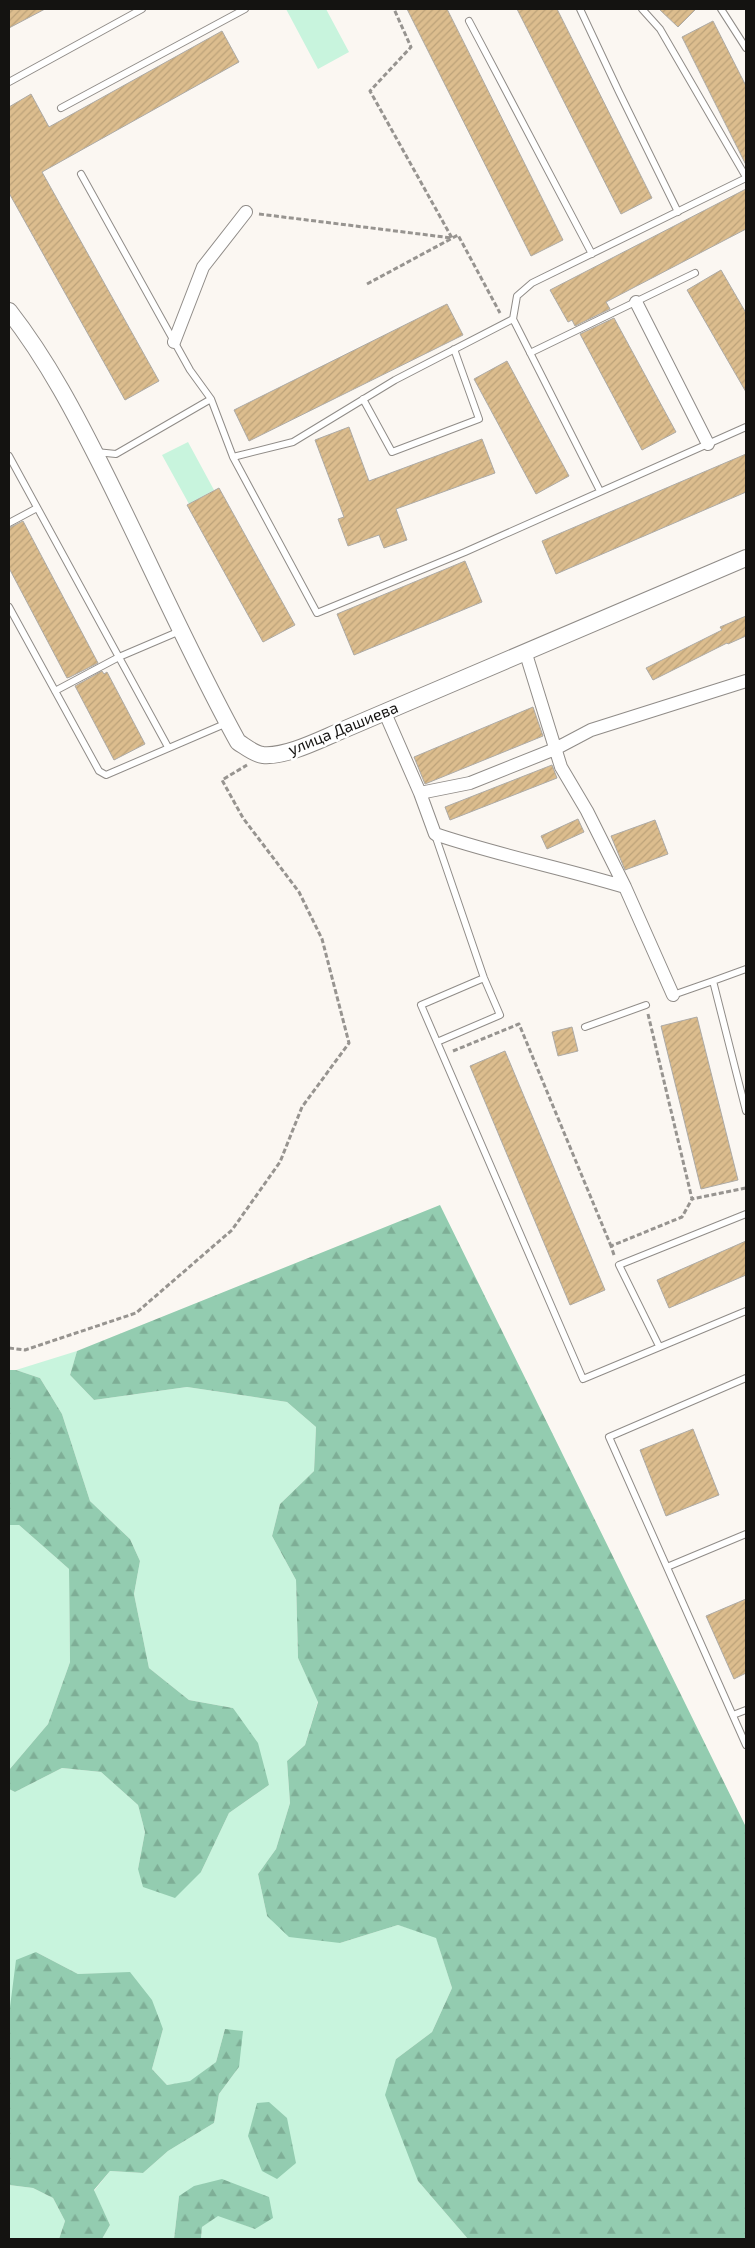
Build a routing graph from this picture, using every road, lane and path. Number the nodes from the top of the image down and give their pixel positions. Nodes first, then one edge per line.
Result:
1 (142, 9) edge
2 (245, 9) edge
3 (394, 9) edge
4 (580, 9) edge
5 (642, 9) edge
6 (721, 9) edge
7 (469, 21) dead end
8 (746, 48) edge
9 (9, 82) edge
10 (61, 108) dead end
11 (81, 174) dead end
12 (746, 177) edge
13 (246, 212) joint
14 (678, 212) junction
15 (452, 238) junction
16 (592, 254) junction
17 (695, 273) dead end
18 (367, 284) dead end
19 (636, 302) junction
20 (9, 311) edge
21 (513, 319) junction
22 (505, 323) junction
23 (174, 342) junction
24 (454, 349) junction
25 (530, 353) junction
26 (212, 399) junction
27 (363, 399) junction
28 (746, 427) edge
29 (708, 444) junction
30 (94, 452) junction
31 (9, 456) edge
32 (233, 457) junction
33 (600, 491) junction
34 (37, 508) junction
35 (9, 523) edge
36 (746, 558) edge
37 (9, 607) edge
38 (180, 630) junction
39 (526, 654) junction
40 (119, 657) junction
41 (746, 681) edge
42 (55, 691) junction
43 (385, 713) junction
44 (228, 723) junction
45 (168, 747) junction
46 (555, 749) junction
47 (262, 755) junction
48 (420, 793) junction
49 (435, 834) junction
50 (625, 887) junction
51 (746, 969) edge
52 (484, 978) junction
53 (713, 981) junction
54 (673, 995) joint
55 (646, 1005) joint
56 (584, 1027) dead end
57 (437, 1042) junction
58 (442, 1055) junction
59 (746, 1111) edge
60 (746, 1188) edge
61 (692, 1199) junction
62 (746, 1214) edge
63 (611, 1246) junction
64 (619, 1265) junction
65 (746, 1311) edge
66 (659, 1346) junction
67 (9, 1348) edge
68 (746, 1378) edge
69 (746, 1534) edge
70 (667, 1567) junction
71 (746, 1710) edge
72 (733, 1715) junction
73 (746, 1745) edge

1 - 9 lane
2 - 10 lane
3 - 15 path
4 - 14 lane
5 - 12 lane
6 - 8 lane
7 - 16 lane
11 - 23 lane
12 - 14 lane
13 - 15 path
13 - 23 street
14 - 16 lane
15 - 18 path
15 - 22 path
16 - 21 lane
17 - 19 lane
19 - 25 lane
19 - 29 street
20 - 30 street
21 - 22 lane
21 - 25 lane
22 - 24 lane
23 - 26 lane
24 - 27 lane
24 - 27 lane
25 - 33 lane
26 - 30 lane
26 - 32 lane
27 - 32 lane
28 - 29 lane
29 - 33 lane
30 - 38 street
31 - 34 lane
32 - 33 lane
34 - 35 lane
34 - 40 lane
36 - 39 street, улица Дашиева
37 - 42 lane
38 - 40 lane
38 - 44 street
39 - 43 street, улица Дашиева
39 - 46 street
40 - 42 lane
40 - 45 lane
41 - 46 street
42 - 45 lane
43 - 47 street, улица Дашиева
43 - 48 street
44 - 45 lane
44 - 47 street
46 - 48 street
46 - 50 street
47 - 67 path
48 - 49 street
49 - 50 street
49 - 52 lane
50 - 54 street
51 - 53 lane
52 - 57 lane
52 - 57 lane
53 - 54 lane
53 - 59 lane
55 - 56 lane
55 - 61 path
57 - 58 lane
58 - 63 path
58 - 66 lane
60 - 61 path
61 - 63 path
62 - 64 lane
63 - 64 path
64 - 66 lane
65 - 66 lane
68 - 70 lane
69 - 70 lane
70 - 72 lane
71 - 72 lane
72 - 73 lane

